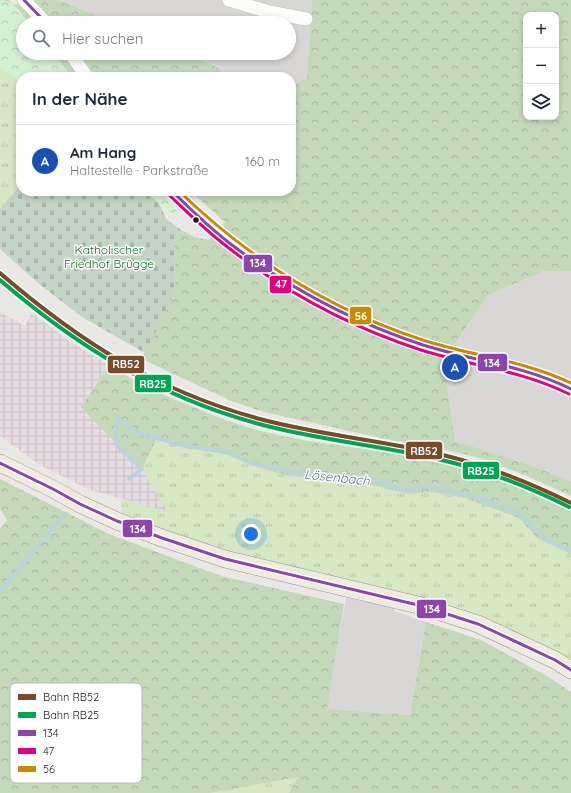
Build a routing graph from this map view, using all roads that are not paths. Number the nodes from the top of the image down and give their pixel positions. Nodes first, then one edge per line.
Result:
1 (24, 0) edge
2 (229, 0) edge
3 (39, 16) edge
4 (290, 16) edge
5 (296, 17) edge
6 (306, 19) dead end
7 (75, 60) edge
8 (83, 72) edge
9 (177, 196) edge
10 (571, 389) edge
11 (0, 462) edge
12 (571, 670) edge

1 - 3 street
2 - 4 street
5 - 6 street
7 - 8 street
9 - 10 street
11 - 12 main road

